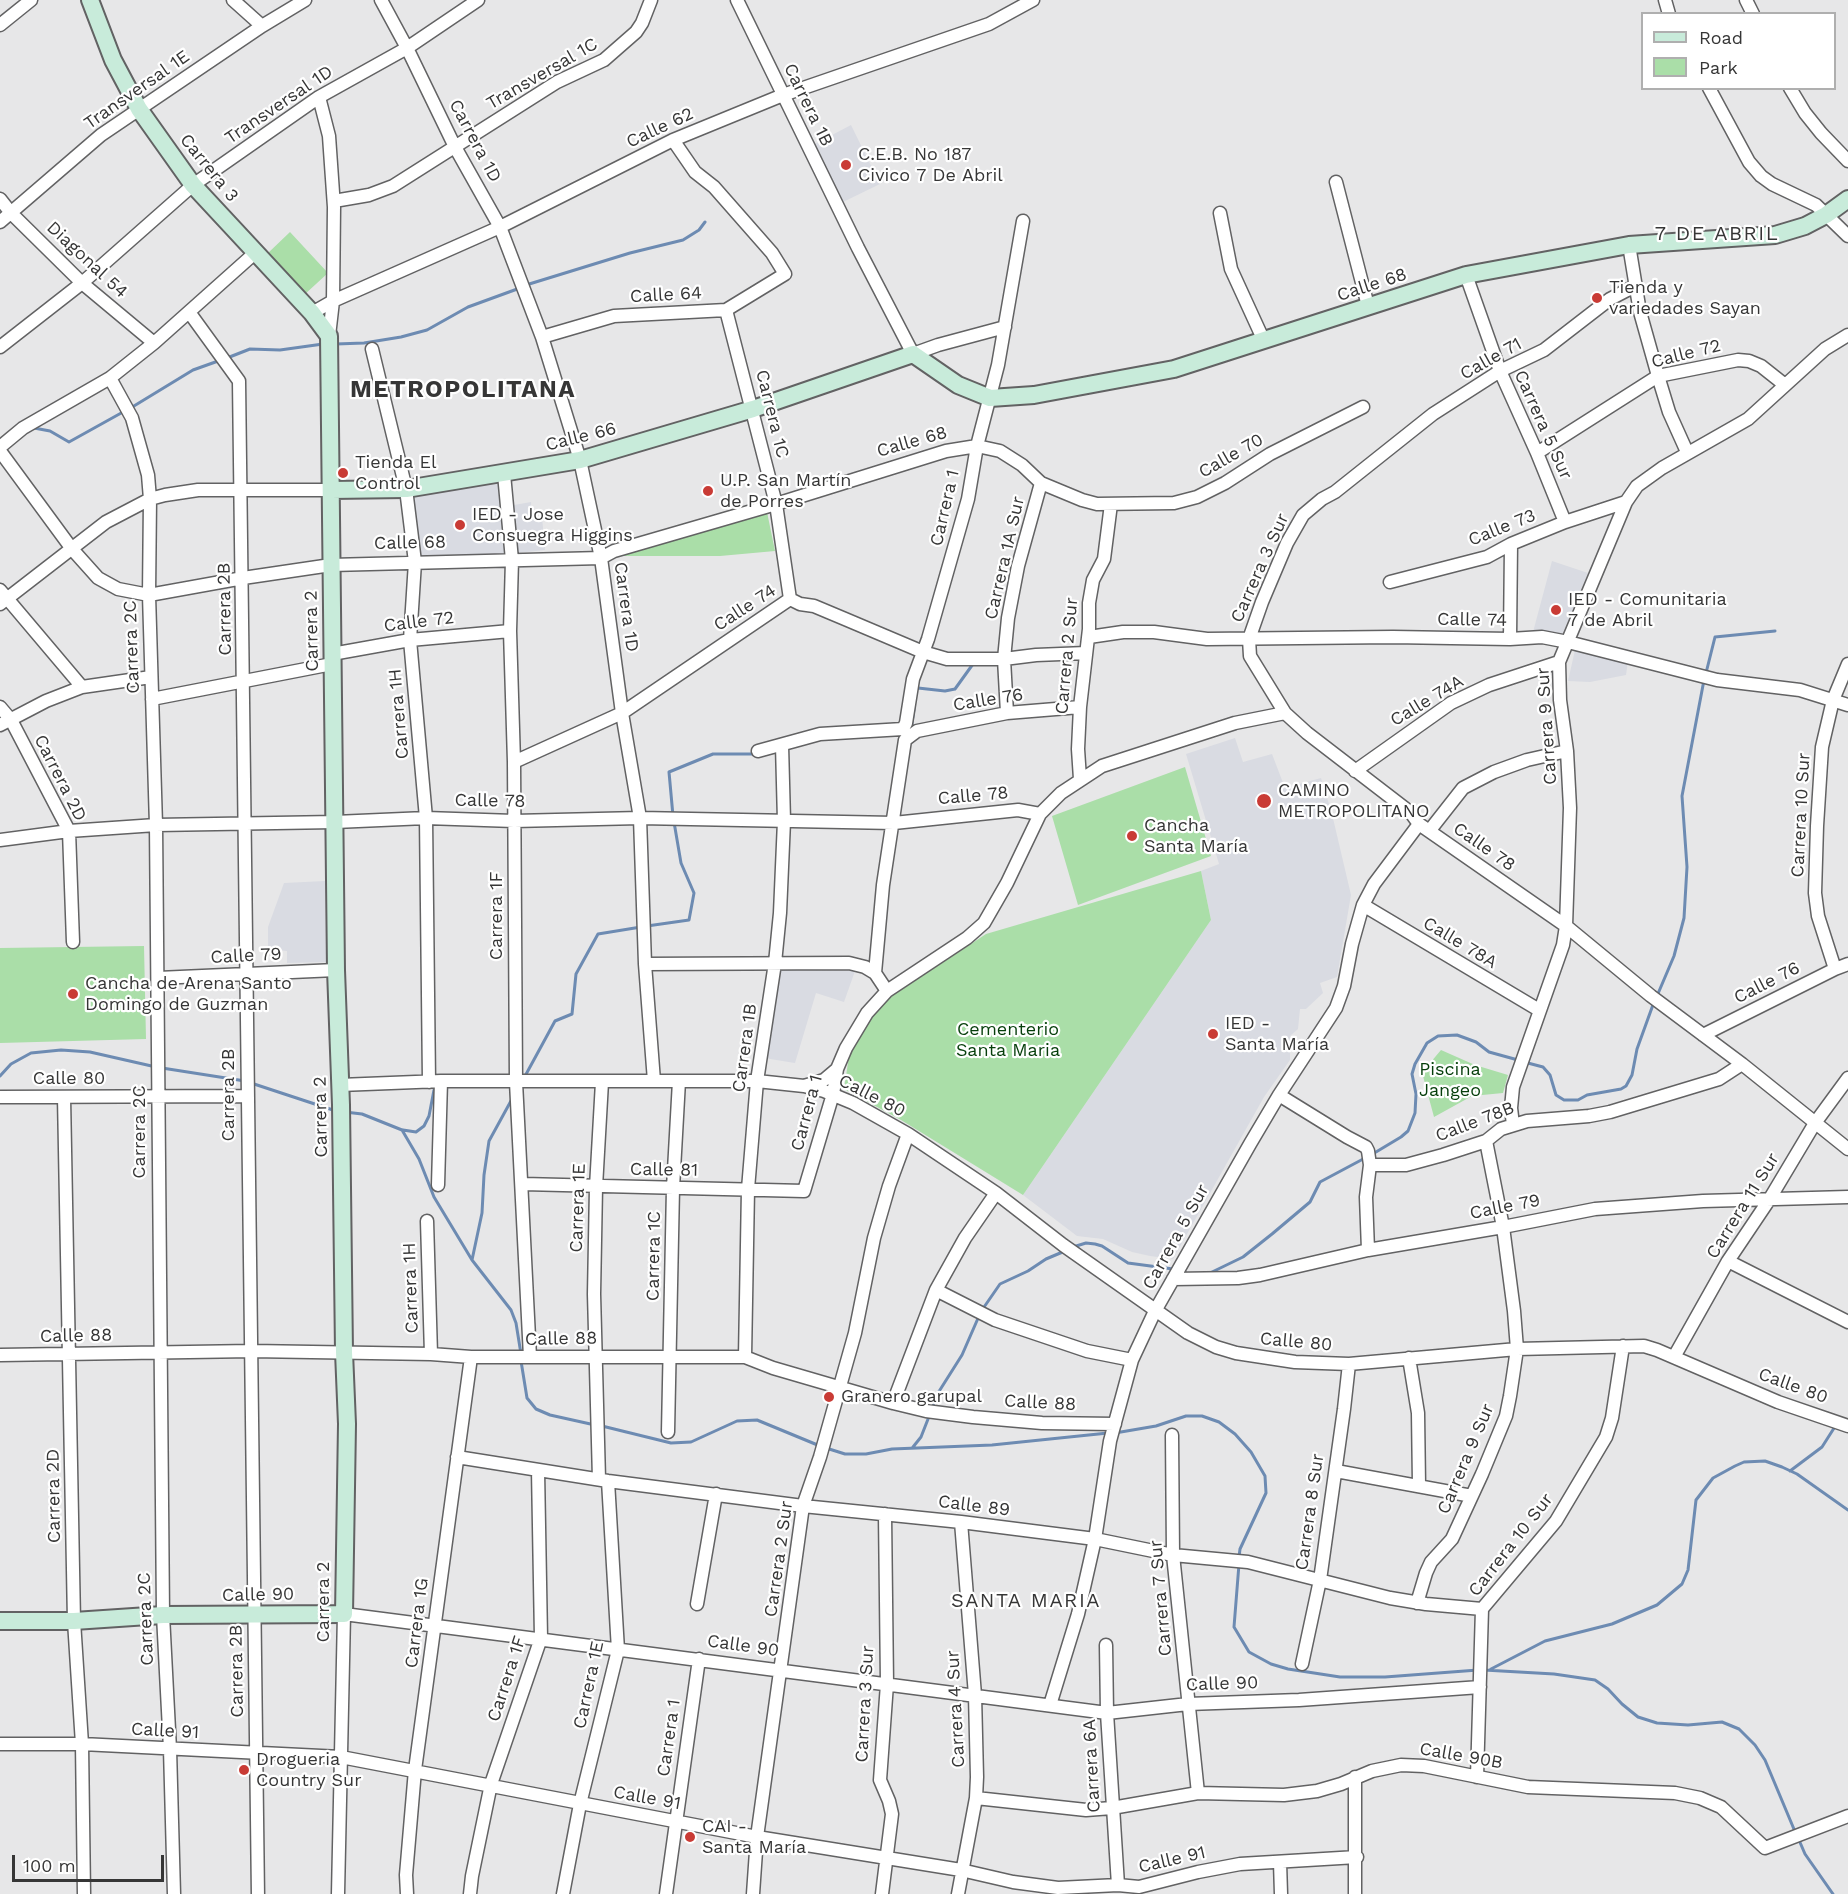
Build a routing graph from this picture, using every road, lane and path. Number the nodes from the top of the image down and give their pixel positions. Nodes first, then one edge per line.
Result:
1 (31, 0) edge
2 (90, 0) edge
3 (233, 0) edge
4 (305, 0) edge
5 (381, 0) edge
6 (478, 0) edge
7 (651, 0) edge
8 (737, 0) edge
9 (1033, 0) edge
10 (287, 5) edge
11 (0, 25) edge
12 (262, 26) junction
13 (407, 48) junction
14 (1711, 90) edge
15 (1791, 90) edge
16 (783, 95) junction
17 (319, 98) junction
18 (139, 109) junction
19 (673, 140) junction
20 (455, 147) junction
21 (1848, 161) edge
22 (1336, 182) dead end
23 (194, 185) junction
24 (0, 199) edge
25 (1848, 199) edge
26 (334, 201) junction
27 (10, 213) junction
28 (1220, 213) dead end
29 (1826, 215) junction
30 (1023, 221) dead end
31 (0, 222) edge
32 (500, 227) junction
33 (1848, 236) edge
34 (1629, 245) junction
35 (256, 252) junction
36 (1466, 275) junction
37 (82, 283) junction
38 (1635, 286) junction
39 (333, 301) junction
40 (1368, 306) junction
41 (307, 307) junction
42 (726, 310) junction
43 (189, 312) junction
44 (1005, 327) junction
45 (1848, 335) edge
46 (542, 337) junction
47 (1264, 341) junction
48 (329, 342) junction
49 (154, 343) junction
50 (0, 347) edge
51 (372, 349) dead end
52 (913, 354) junction
53 (1500, 371) junction
54 (1658, 376) junction
55 (110, 378) junction
56 (1785, 386) junction
57 (990, 398) junction
58 (1363, 407) dead end
59 (753, 409) junction
60 (977, 446) junction
61 (1, 452) edge
62 (1687, 452) junction
63 (1537, 453) junction
64 (580, 460) junction
65 (504, 474) junction
66 (1041, 483) junction
67 (239, 489) junction
68 (406, 489) junction
69 (331, 490) junction
70 (1335, 492) joint
71 (150, 499) junction
72 (1626, 502) junction
73 (776, 504) junction
74 (1111, 504) junction
75 (1565, 522) junction
76 (1511, 544) junction
77 (72, 549) junction
78 (601, 558) junction
79 (512, 561) junction
80 (415, 562) junction
81 (331, 565) junction
82 (243, 578) junction
83 (1390, 582) dead end
84 (149, 595) junction
85 (2, 597) edge
86 (790, 599) junction
87 (510, 631) junction
88 (1089, 637) junction
89 (1248, 639) junction
90 (1510, 639) junction
91 (410, 640) junction
92 (1568, 642) junction
93 (923, 652) junction
94 (1086, 653) junction
95 (332, 659) junction
96 (1004, 659) junction
97 (1559, 662) junction
98 (1848, 664) edge
99 (151, 677) junction
100 (243, 681) junction
101 (82, 687) junction
102 (152, 699) junction
103 (1833, 700) junction
104 (1848, 705) edge
105 (0, 707) edge
106 (1080, 707) junction
107 (622, 713) junction
108 (1007, 713) junction
109 (1285, 713) junction
110 (5, 723) edge
111 (904, 734) junction
112 (783, 748) junction
113 (758, 751) dead end
114 (1568, 752) junction
115 (514, 762) junction
116 (1355, 771) junction
117 (1080, 779) junction
118 (1040, 814) junction
119 (426, 818) junction
120 (640, 818) junction
121 (514, 821) junction
122 (784, 821) junction
123 (335, 822) junction
124 (245, 823) junction
125 (894, 823) junction
126 (156, 825) junction
127 (1425, 827) junction
128 (69, 831) junction
129 (0, 840) edge
130 (1363, 906) junction
131 (1566, 926) junction
132 (73, 942) dead end
133 (775, 963) junction
134 (645, 964) junction
135 (1848, 964) edge
136 (1835, 969) junction
137 (336, 970) junction
138 (875, 973) junction
139 (246, 974) junction
140 (158, 978) junction
141 (887, 991) junction
142 (1539, 1010) junction
143 (1703, 1035) junction
144 (1742, 1064) junction
145 (837, 1069) junction
146 (1848, 1078) edge
147 (654, 1081) junction
148 (679, 1081) junction
149 (757, 1081) junction
150 (435, 1082) junction
151 (516, 1082) junction
152 (602, 1082) junction
153 (340, 1085) junction
154 (804, 1086) junction
155 (247, 1093) junction
156 (833, 1094) junction
157 (1279, 1095) junction
158 (158, 1096) junction
159 (0, 1097) edge
160 (64, 1097) junction
161 (1815, 1123) junction
162 (1513, 1125) junction
163 (908, 1134) junction
164 (1486, 1141) junction
165 (1848, 1149) edge
166 (1369, 1158) junction
167 (523, 1184) junction
168 (438, 1185) dead end
169 (596, 1187) junction
170 (673, 1188) junction
171 (748, 1189) junction
172 (804, 1191) joint
173 (996, 1193) junction
174 (1848, 1197) edge
175 (1769, 1200) junction
176 (427, 1221) dead end
177 (1503, 1227) junction
178 (1368, 1250) junction
179 (1728, 1261) junction
180 (1173, 1279) junction
181 (936, 1290) junction
182 (1155, 1311) junction
183 (1848, 1322) edge
184 (1623, 1346) junction
185 (1517, 1349) junction
186 (252, 1351) junction
187 (160, 1352) junction
188 (344, 1352) junction
189 (69, 1354) junction
190 (431, 1354) junction
191 (0, 1355) edge
192 (671, 1356) junction
193 (471, 1357) junction
194 (524, 1357) junction
195 (595, 1357) junction
196 (745, 1357) junction
197 (1674, 1357) junction
198 (1409, 1358) junction
199 (1132, 1360) junction
200 (1349, 1364) junction
201 (840, 1387) junction
202 (893, 1403) junction
203 (1843, 1424) edge
204 (668, 1432) dead end
205 (1113, 1432) junction
206 (1172, 1435) dead end
207 (457, 1457) junction
208 (538, 1470) junction
209 (1336, 1471) junction
210 (604, 1480) junction
211 (1419, 1485) junction
212 (716, 1494) junction
213 (1472, 1496) junction
214 (803, 1506) junction
215 (885, 1514) junction
216 (961, 1522) junction
217 (1095, 1539) junction
218 (1173, 1555) junction
219 (1320, 1580) junction
220 (1417, 1603) junction
221 (697, 1604) dead end
222 (1482, 1609) junction
223 (344, 1614) junction
224 (163, 1615) junction
225 (255, 1616) junction
226 (0, 1621) edge
227 (74, 1621) junction
228 (435, 1625) junction
229 (541, 1638) junction
230 (1106, 1645) dead end
231 (618, 1650) junction
232 (699, 1659) junction
233 (1302, 1664) dead end
234 (782, 1671) junction
235 (1480, 1683) junction
236 (887, 1684) junction
237 (975, 1695) junction
238 (1188, 1704) junction
239 (1050, 1705) junction
240 (1107, 1713) junction
241 (0, 1744) edge
242 (82, 1744) junction
243 (170, 1749) junction
244 (256, 1753) junction
245 (341, 1757) junction
246 (414, 1770) junction
247 (1355, 1777) junction
248 (1477, 1777) junction
249 (491, 1784) junction
250 (1198, 1793) junction
251 (976, 1798) junction
252 (580, 1804) junction
253 (1112, 1808) junction
254 (1848, 1816) edge
255 (676, 1821) junction
256 (757, 1836) junction
257 (1356, 1857) junction
258 (887, 1859) junction
259 (1280, 1862) junction
260 (961, 1870) junction
261 (1118, 1885) junction
262 (1083, 1890) edge
263 (1140, 1891) edge
264 (84, 1894) edge
265 (174, 1894) edge
266 (258, 1894) edge
267 (338, 1894) edge
268 (407, 1894) edge
269 (470, 1894) edge
270 (563, 1894) edge
271 (666, 1894) edge
272 (753, 1894) edge
273 (882, 1894) edge
274 (958, 1894) edge
275 (1281, 1894) edge
276 (1355, 1894) edge

1 - 11 street
2 - 18 street, Carrera 3
3 - 12 street
4 - 10 street, Transversal 1E
5 - 13 street, Carrera 1D
6 - 13 street, Transversal 1D
7 - 20 street, Transversal 1C
8 - 16 street, Carrera 1B
9 - 16 street, Calle 62
10 - 12 street, Transversal 1E
12 - 18 street, Transversal 1E
13 - 17 street, Transversal 1D
13 - 20 street, Carrera 1D
14 - 29 street
15 - 21 street
16 - 19 street, Calle 62
16 - 52 street, Carrera 1B
17 - 23 street, Transversal 1D
17 - 26 street, Carrera 2
18 - 23 street, Carrera 3
18 - 27 street, Transversal 1E
19 - 32 street, Calle 62
19 - 42 street, Calle 64
20 - 26 street, Transversal 1C
20 - 32 street, Carrera 1D
22 - 40 street
23 - 35 street, Carrera 3
23 - 37 street, Transversal 1D
24 - 27 street, Diagonal 54
25 - 29 street
26 - 39 street, Carrera 2
27 - 31 street, Transversal 1E
27 - 37 street, Diagonal 54
28 - 47 street
29 - 33 street
29 - 34 street, Calle 68
30 - 44 street, Carrera 1
32 - 39 street, Calle 62
32 - 46 street, Carrera 1D
34 - 36 street, Calle 68
34 - 38 street
35 - 41 street, Carrera 3
35 - 43 street
36 - 40 street, Calle 68
36 - 53 street, Carrera 5 Sur
37 - 49 street, Diagonal 54
37 - 50 street, Transversal 1D
38 - 53 street, Calle 71
38 - 54 street
39 - 41 street, Calle 62
39 - 48 street, Carrera 2
40 - 47 street, Calle 68
41 - 48 street, Carrera 3
42 - 46 street, Calle 64
42 - 59 street, Carrera 1C
43 - 49 street
43 - 67 street, Carrera 2B
44 - 52 street, Calle 66
44 - 57 street, Carrera 1
45 - 56 street, Carrera 9 Sur
46 - 64 street, Carrera 1D
47 - 57 street, Calle 68
48 - 69 street, Carrera 2
49 - 55 street
51 - 68 street, Carrera 1H
52 - 57 street, Calle 68
52 - 59 street, Calle 66
53 - 63 street, Carrera 5 Sur
53 - 70 street, Calle 71
54 - 56 street, Calle 72
54 - 62 street
54 - 63 street, Calle 72
55 - 61 street
55 - 71 street, Carrera 2C
56 - 62 street, Carrera 9 Sur
57 - 60 street, Carrera 1
58 - 74 street, Calle 70
59 - 64 street, Calle 66
59 - 73 street, Carrera 1C
60 - 66 street, Calle 68
60 - 73 street, Calle 68
60 - 93 street, Carrera 1
61 - 77 street, Calle 68
62 - 72 street, Carrera 9 Sur
63 - 75 street, Carrera 5 Sur
64 - 65 street, Calle 66
64 - 78 street, Carrera 1D
65 - 68 street, Calle 66
65 - 79 street, Carrera 1F
66 - 74 street, Calle 70
66 - 96 street, Carrera 1A Sur
67 - 69 street, Calle 66
67 - 71 street, Calle 66
67 - 82 street, Carrera 2B
68 - 69 street, Calle 66
68 - 80 street, Carrera 1H
69 - 81 street, Carrera 2
70 - 89 street, Carrera 3 Sur
71 - 77 street, Calle 66
71 - 84 street, Carrera 2C
72 - 75 street, Calle 73
72 - 92 street, Carrera 9 Sur
73 - 78 street, Calle 68
73 - 86 street, Carrera 1C
74 - 88 street, Carrera 2 Sur
75 - 76 street, Calle 73
76 - 83 street, Calle 73
76 - 90 street
77 - 84 street, Calle 68
77 - 85 street, Calle 66
78 - 79 street, Calle 68
78 - 107 street, Carrera 1D
79 - 80 street, Calle 68
79 - 87 street, Carrera 1F
80 - 81 street, Calle 68
80 - 91 street, Carrera 1H
81 - 82 street, Calle 68
81 - 95 street, Carrera 2
82 - 84 street, Calle 68
82 - 100 street, Carrera 2B
84 - 99 street, Carrera 2C
85 - 101 street
86 - 93 street, Calle 74
86 - 107 street, Calle 74
87 - 91 street, Calle 72
87 - 115 street, Carrera 1F
88 - 89 street, Calle 74
88 - 94 street, Carrera 2 Sur
89 - 90 street, Calle 74
89 - 109 street
90 - 92 street, Calle 74
91 - 95 street, Calle 72
91 - 119 street, Carrera 1H
92 - 97 street, Carrera 9 Sur
92 - 103 street, Calle 74
93 - 96 street, Calle 74
93 - 111 street, Carrera 1
94 - 96 street, Calle 74
94 - 106 street, Carrera 2 Sur
95 - 100 street, Calle 72
95 - 123 street, Carrera 2
96 - 108 street, Carrera 1A Sur
97 - 114 street, Carrera 9 Sur
97 - 116 street, Calle 74A
98 - 103 street, Carrera 10 Sur
99 - 101 street
99 - 102 street, Carrera 2C
100 - 102 street, Calle 72
100 - 124 street, Carrera 2B
101 - 110 street
102 - 126 street, Carrera 2C
103 - 104 street, Calle 74
103 - 136 street, Carrera 10 Sur
105 - 110 street, Carrera 2D
106 - 108 street, Calle 76
106 - 117 street, Carrera 2 Sur
107 - 115 street, Calle 74
107 - 120 street, Carrera 1D
108 - 111 street, Calle 76
109 - 116 street, Calle 78
109 - 117 street
110 - 128 street, Carrera 2D
111 - 112 street, Calle 76
111 - 125 street, Carrera 1
112 - 113 street, Calle 76
112 - 122 street, Carrera 1B
114 - 127 street, Carrera 5 Sur
114 - 131 street, Carrera 9 Sur
115 - 121 street, Carrera 1F
116 - 127 street, Calle 78
117 - 118 street
118 - 125 street, Calle 78
118 - 141 street, Carrera 1
119 - 121 street, Calle 78
119 - 123 street, Calle 78
119 - 150 street, Carrera 1H
120 - 121 street, Calle 78
120 - 122 street, Calle 78
120 - 134 street, Carrera 1D
121 - 151 street, Carrera 1F
122 - 125 street, Calle 78
122 - 133 street, Carrera 1B
123 - 124 street, Calle 78
123 - 137 street, Carrera 2
124 - 126 street, Calle 78
124 - 139 street, Carrera 2B
125 - 138 street, Carrera 1
126 - 128 street, Calle 78
126 - 140 street, Carrera 2C
127 - 130 street, Carrera 5 Sur
127 - 131 street, Calle 78
128 - 129 street, Calle 78
128 - 132 street, Carrera 2D
130 - 142 street, Calle 78A
130 - 157 street, Carrera 5 Sur
131 - 142 street, Carrera 9 Sur
131 - 143 street, Calle 78
133 - 134 street
133 - 138 street
133 - 149 street, Carrera 1B
134 - 147 street, Carrera 1D
135 - 136 street, Calle 76
136 - 143 street, Calle 76
137 - 139 street, Calle 79
137 - 153 street, Carrera 2
138 - 141 street
139 - 140 street, Calle 79
139 - 155 street, Carrera 2B
140 - 158 street, Carrera 2C
141 - 145 street, Carrera 1
142 - 162 street, Carrera 9 Sur
143 - 144 street, Calle 78
144 - 161 street, Calle 78
144 - 162 street, Calle 78B
145 - 154 street, Calle 80
145 - 156 street, Carrera 1
146 - 161 street, Carrera 11 Sur
147 - 148 street, Calle 80
147 - 152 street, Calle 80
148 - 149 street, Calle 80
148 - 170 street, Carrera 1C
149 - 154 street, Calle 80
149 - 171 street, Carrera 1B
150 - 151 street, Calle 80
150 - 153 street, Calle 80
150 - 168 street, Carrera 1H
151 - 152 street, Calle 80
151 - 167 street, Carrera 1F
152 - 169 street, Carrera 1E
153 - 188 street, Carrera 2
154 - 156 street, Calle 80
155 - 158 street, Calle 80
155 - 186 street, Carrera 2B
156 - 163 street, Calle 80
156 - 172 street, Carrera 1
157 - 166 street
157 - 180 street, Carrera 5 Sur
158 - 160 street, Calle 80
158 - 187 street, Carrera 2C
159 - 160 street, Calle 80
160 - 189 street, Carrera 2D
161 - 165 street, Calle 78
161 - 175 street, Carrera 11 Sur
162 - 164 street, Calle 78B
163 - 173 street, Calle 80
163 - 201 street, Carrera 2 Sur
164 - 166 street, Calle 78B
164 - 177 street, Carrera 9 Sur
166 - 178 street
167 - 169 street, Calle 81
167 - 194 street, Carrera 1F
169 - 170 street, Calle 81
169 - 195 street, Carrera 1E
170 - 171 street, Calle 81
170 - 192 street, Carrera 1C
171 - 172 street, Calle 81
171 - 196 street, Carrera 1B
173 - 181 street
173 - 182 street, Calle 80
174 - 175 street, Calle 79
175 - 177 street, Calle 79
175 - 179 street, Carrera 11 Sur
176 - 190 street, Carrera 1H
177 - 178 street, Calle 79
177 - 185 street, Carrera 9 Sur
178 - 180 street, Calle 79
179 - 183 street
179 - 197 street, Carrera 11 Sur
180 - 182 street, Carrera 5 Sur
181 - 199 street
181 - 202 street
182 - 199 street, Carrera 5 Sur
182 - 200 street, Calle 80
184 - 185 street, Calle 80
184 - 197 street, Calle 80
184 - 222 street, Carrera 10 Sur
185 - 198 street, Calle 80
185 - 213 street, Carrera 9 Sur
186 - 187 street, Calle 88
186 - 188 street, Calle 88
186 - 225 street, Carrera 2B
187 - 189 street, Calle 88
187 - 224 street, Carrera 2C
188 - 190 street, Calle 88
188 - 223 street, Carrera 2
189 - 191 street, Calle 88
189 - 227 street, Carrera 2D
190 - 193 street, Calle 88
192 - 195 street, Calle 88
192 - 196 street, Calle 88
192 - 204 street, Carrera 1C
193 - 194 street, Calle 88
193 - 207 street, Carrera 1G
194 - 195 street, Calle 88
195 - 210 street, Carrera 1E
196 - 201 street, Calle 88
197 - 203 street, Calle 80
198 - 200 street, Calle 80
198 - 211 street
199 - 205 street, Carrera 5 Sur
200 - 209 street, Carrera 8 Sur
201 - 202 street, Calle 88
201 - 214 street, Carrera 2 Sur
202 - 205 street, Calle 88
205 - 217 street, Carrera 5 Sur
206 - 218 street, Carrera 7 Sur
207 - 208 street, Calle 89
207 - 228 street, Carrera 1G
208 - 210 street, Calle 89
208 - 229 street, Carrera 1F
209 - 211 street
209 - 219 street, Carrera 8 Sur
210 - 212 street, Calle 89
210 - 231 street, Carrera 1E
211 - 213 street
212 - 214 street, Calle 89
212 - 221 street
213 - 220 street, Carrera 9 Sur
214 - 215 street, Calle 89
214 - 234 street, Carrera 2 Sur
215 - 216 street, Calle 89
215 - 236 street, Carrera 3 Sur
216 - 217 street, Calle 89
216 - 237 street, Carrera 4 Sur
217 - 218 street, Calle 89
217 - 239 street, Carrera 5 Sur
218 - 219 street, Calle 89
218 - 238 street, Carrera 7 Sur
219 - 220 street, Calle 89
219 - 233 street, Carrera 8 Sur
220 - 222 street, Calle 89
222 - 235 street, Carrera 10 Sur
223 - 225 street, Calle 90
223 - 228 street, Calle 90
223 - 245 street, Carrera 2
224 - 225 street, Calle 90
224 - 227 street, Calle 90
224 - 243 street, Carrera 2C
225 - 244 street, Carrera 2B
226 - 227 street, Calle 90
227 - 242 street, Carrera 2D
228 - 229 street, Calle 90
228 - 246 street, Carrera 1G
229 - 231 street, Calle 90
229 - 249 street, Carrera 1F
230 - 240 street, Carrera 6A
231 - 232 street, Calle 90
231 - 252 street, Carrera 1E
232 - 234 street, Calle 90
232 - 255 street, Carrera 1
234 - 236 street, Calle 90
234 - 256 street, Carrera 2 Sur
235 - 238 street, Calle 90
235 - 248 street, Carrera 10 Sur
236 - 237 street, Calle 90
236 - 258 street, Carrera 3 Sur
237 - 239 street, Calle 90
237 - 251 street, Carrera 4 Sur
238 - 240 street, Calle 90
238 - 250 street, Carrera 7 Sur
239 - 240 street, Calle 90
240 - 253 street, Carrera 6A
241 - 242 street, Calle 91
242 - 243 street, Calle 91
242 - 264 street, Carrera 2D
243 - 244 street, Calle 91
243 - 265 street, Carrera 2C
244 - 245 street, Calle 91
244 - 266 street, Carrera 2B
245 - 246 street, Calle 91
245 - 267 street, Carrera 2
246 - 249 street, Calle 91
246 - 268 street, Carrera 1G
247 - 248 street, Calle 90B
247 - 250 street, Calle 90B
247 - 257 street
248 - 254 street, Calle 90B
249 - 252 street, Calle 91
249 - 269 street, Carrera 1F
250 - 253 street, Calle 90B
251 - 253 street, Calle 90B
251 - 260 street, Carrera 4 Sur
252 - 255 street, Calle 91
252 - 270 street, Carrera 1E
253 - 261 street, Carrera 6A
255 - 256 street, Calle 91
255 - 271 street, Carrera 1
256 - 258 street, Calle 91
256 - 272 street, Carrera 2 Sur
257 - 259 street, Calle 91
257 - 276 street
258 - 260 street, Calle 91
258 - 273 street, Carrera 3 Sur
259 - 263 street, Calle 91
259 - 275 street
260 - 262 street, Calle 91
260 - 274 street, Carrera 4 Sur
261 - 262 street, Calle 91
261 - 263 street, Calle 91

